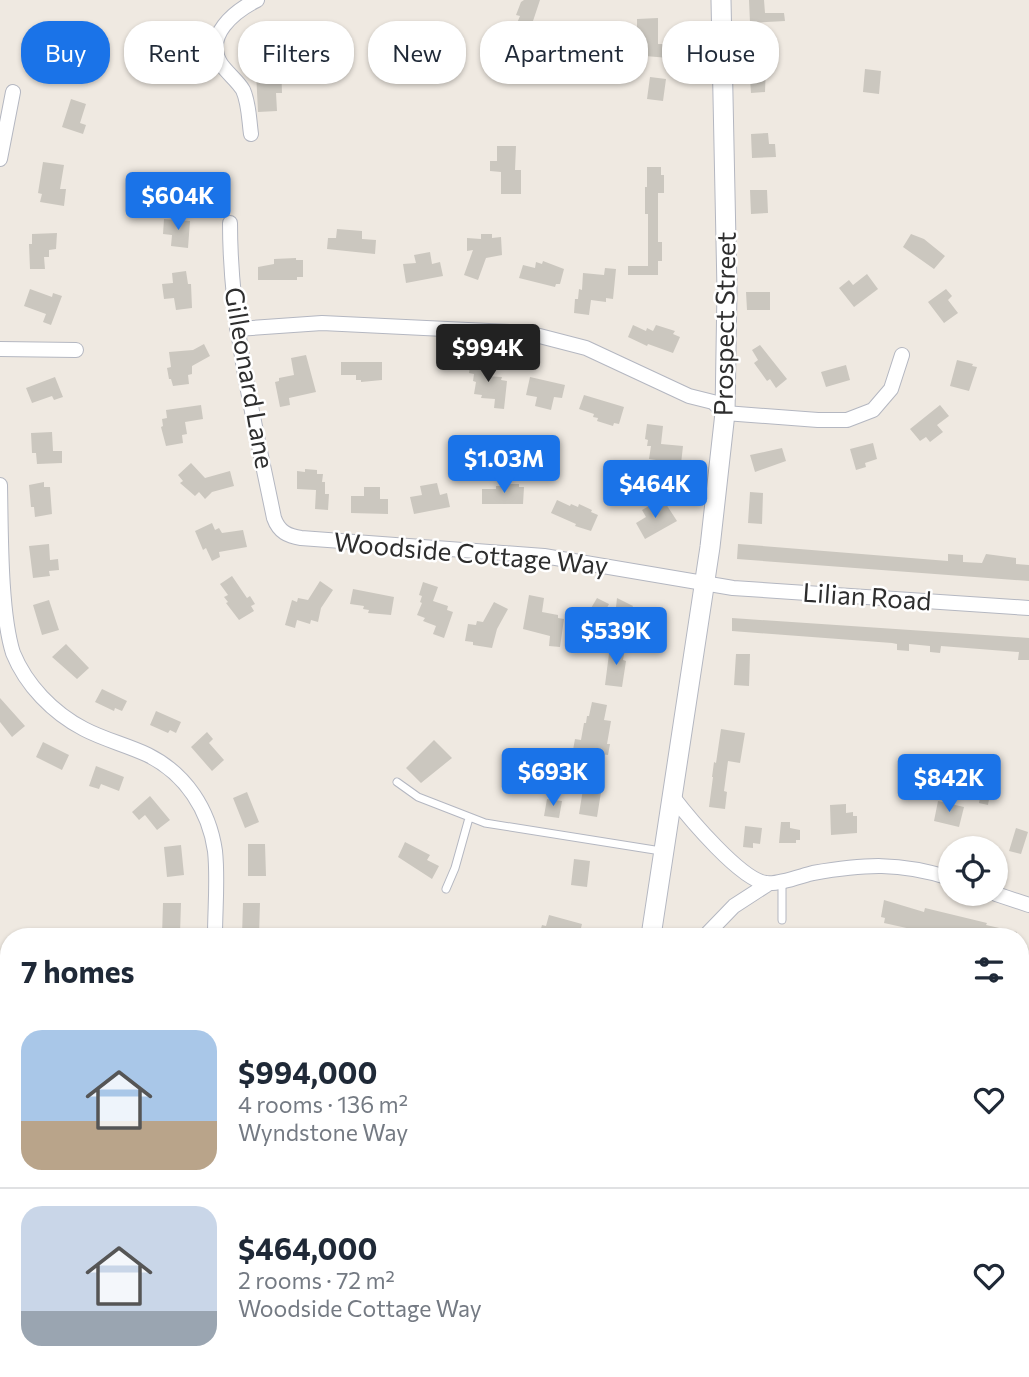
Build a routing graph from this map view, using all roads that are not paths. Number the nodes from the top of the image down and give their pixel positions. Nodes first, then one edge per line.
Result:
1 (257, 0) edge
2 (720, 0) edge
3 (13, 92) dead end
4 (251, 134) dead end
5 (0, 159) edge
6 (230, 223) dead end
7 (237, 329) junction
8 (0, 349) edge
9 (76, 351) dead end
10 (902, 355) dead end
11 (725, 412) junction
12 (0, 485) edge
13 (0, 517) edge
14 (280, 530) joint
15 (705, 585) junction
16 (1029, 608) edge
17 (397, 782) dead end
18 (673, 797) junction
19 (469, 818) junction
20 (665, 852) junction
21 (938, 875) edge
22 (775, 882) junction
23 (446, 889) dead end
24 (1008, 898) edge
25 (1029, 905) edge
26 (782, 920) dead end
27 (215, 928) edge
28 (652, 928) edge
29 (713, 928) edge

1 - 4 street
2 - 11 street, Prospect Street
3 - 5 street
6 - 7 street, Gilleonard Lane
7 - 11 street
7 - 14 street, Gilleonard Lane
8 - 9 street
10 - 11 street
11 - 15 street, Prospect Street
12 - 13 street
13 - 27 street
14 - 15 street, Woodside Cottage Way
15 - 16 street, Lilian Road
15 - 18 street, Prospect Street
17 - 19 lane
18 - 20 street, Prospect Street
18 - 22 street
19 - 20 lane
19 - 23 lane
20 - 28 street, Prospect Street
21 - 22 street
22 - 26 lane
22 - 29 street
24 - 25 street

